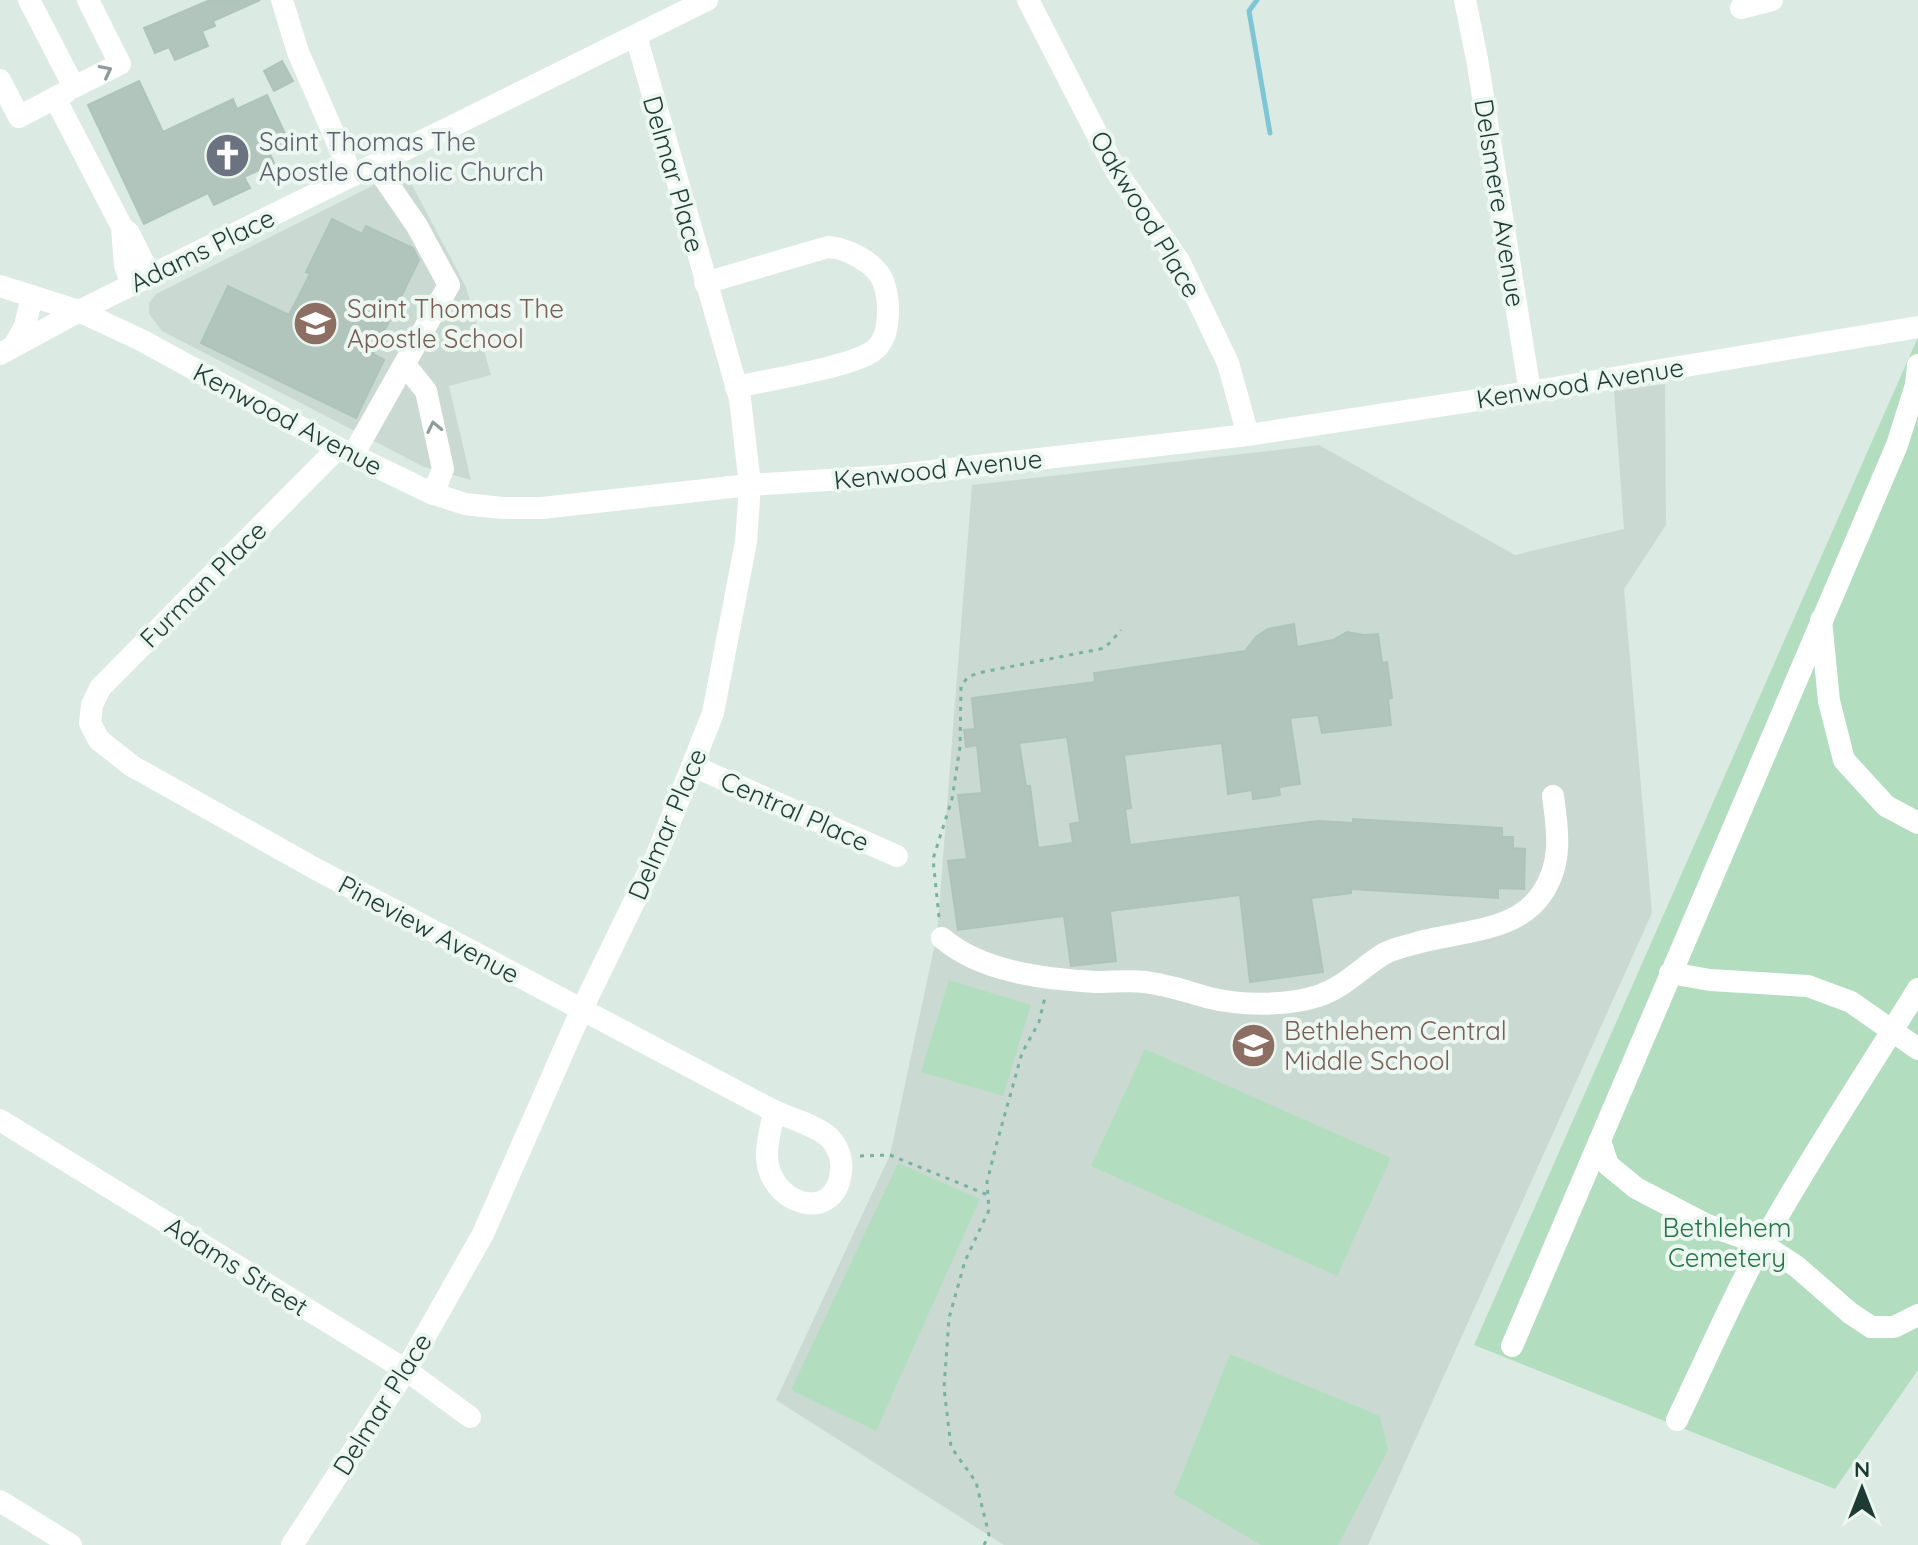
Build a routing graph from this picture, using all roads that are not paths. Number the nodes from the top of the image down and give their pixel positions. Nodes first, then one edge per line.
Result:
1 (29, 0) edge
2 (88, 0) edge
3 (282, 0) edge
4 (707, 0) edge
5 (1028, 0) edge
6 (1772, 0) edge
7 (1466, 7) edge
8 (1741, 8) dead end
9 (636, 36) junction
10 (0, 80) edge
11 (64, 92) junction
12 (375, 165) junction
13 (352, 176) junction
14 (141, 280) junction
15 (705, 283) junction
16 (0, 286) edge
17 (32, 296) junction
18 (79, 311) junction
19 (1916, 327) edge
20 (7, 350) edge
21 (1918, 358) edge
22 (405, 365) junction
23 (1918, 365) edge
24 (736, 387) junction
25 (1530, 392) junction
26 (1248, 435) junction
27 (345, 451) junction
28 (750, 485) junction
29 (433, 494) junction
30 (1821, 619) junction
31 (94, 732) joint
32 (693, 766) junction
33 (1553, 796) dead end
34 (1918, 823) edge
35 (897, 856) dead end
36 (942, 938) road end
37 (1670, 973) junction
38 (1918, 989) edge
39 (582, 1009) junction
40 (1892, 1032) junction
41 (1918, 1049) edge
42 (774, 1111) junction
43 (0, 1120) edge
44 (1601, 1144) junction
45 (1762, 1244) junction
46 (1918, 1315) edge
47 (1512, 1346) dead end
48 (406, 1370) junction
49 (470, 1417) dead end
50 (1677, 1420) dead end
51 (0, 1501) edge
52 (71, 1545) edge
53 (292, 1545) edge

1 - 11 street
11 -> 2 street
3 - 13 street
4 - 9 street, Adams Place
5 - 26 street, Oakwood Place
6 - 8 street
7 - 25 street, Delsmere Avenue
9 - 12 street, Adams Place
9 - 15 street, Delmar Place
10 - 11 street
11 - 14 street
12 - 13 street, Adams Place
12 - 22 street, Furman Place
13 - 14 street, Adams Place
14 - 18 street, Adams Place
15 - 24 street, Delmar Place
15 - 24 street
16 - 17 street, Kenwood Avenue
17 - 18 street, Kenwood Avenue
17 - 20 street
18 - 20 street, Adams Place
18 - 27 street, Kenwood Avenue
19 - 21 street
19 - 25 street, Kenwood Avenue
22 - 27 street, Furman Place
29 -> 22 street
23 - 30 street
24 - 28 street, Delmar Place
25 - 26 street, Kenwood Avenue
26 - 28 street, Kenwood Avenue
27 - 29 street, Kenwood Avenue
27 - 31 street, Furman Place
28 - 29 street, Kenwood Avenue
28 - 32 street, Delmar Place
30 - 34 street
30 - 37 street
31 - 39 street, Pineview Avenue
32 - 35 street, Central Place
32 - 39 street, Delmar Place
33 - 36 street
37 - 40 street
37 - 44 street
38 - 40 street
39 - 42 street, Pineview Avenue
39 - 48 street, Delmar Place
40 - 41 street
40 - 45 street
42 - 42 street, Pineview Avenue
43 - 48 street, Adams Street
44 - 45 street
44 - 47 street
45 - 46 street
45 - 50 street
48 - 49 street, Adams Street
48 - 53 street, Delmar Place
51 - 52 street

